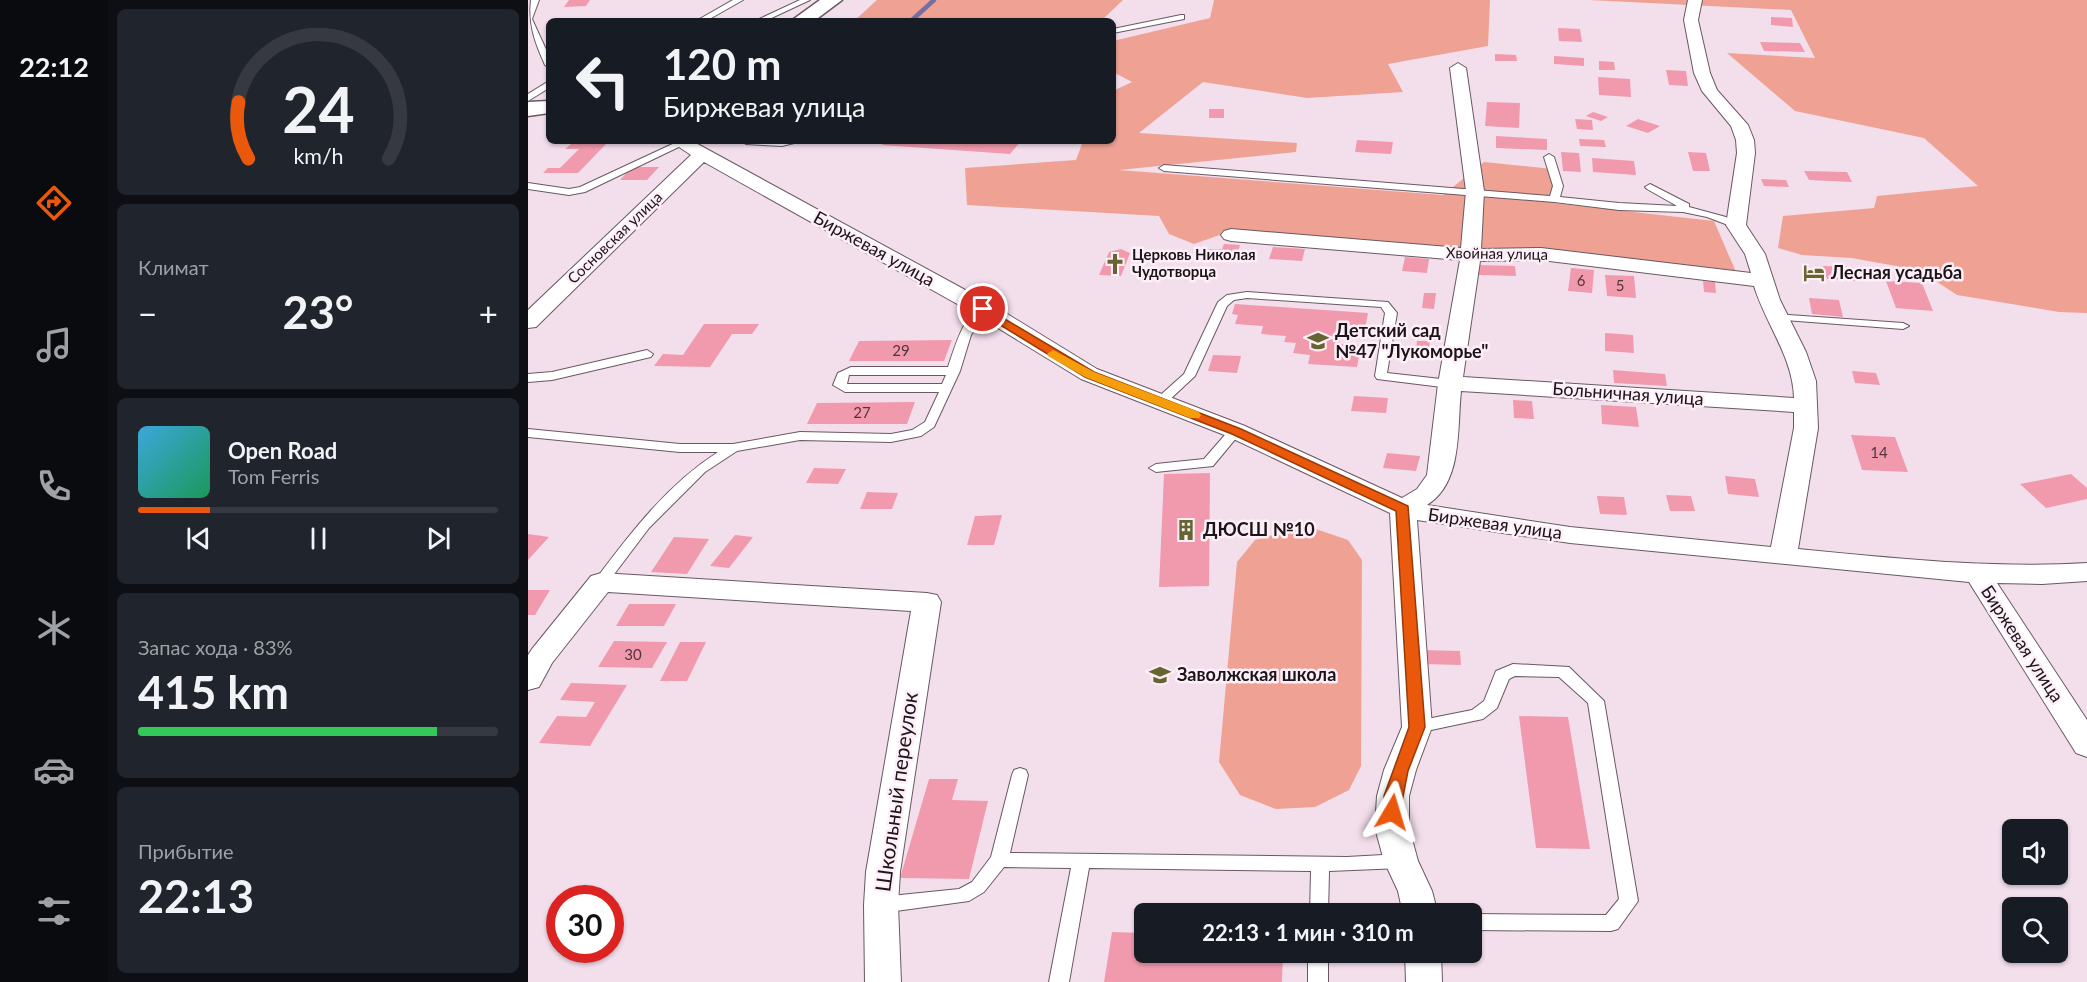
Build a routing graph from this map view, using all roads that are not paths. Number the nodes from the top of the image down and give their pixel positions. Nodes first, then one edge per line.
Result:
1 (535, 0) edge
2 (739, 0) edge
3 (806, 0) edge
4 (833, 0) edge
5 (1695, 0) edge
6 (772, 7) dead end
7 (1181, 16) dead end
8 (706, 18) edge
9 (763, 18) edge
10 (766, 18) edge
11 (806, 18) edge
12 (528, 19) edge
13 (1116, 30) edge
14 (546, 58) edge
15 (1458, 68) dead end
16 (546, 86) edge
17 (528, 98) edge
18 (546, 107) edge
19 (528, 109) edge
20 (688, 146) edge
21 (1549, 157) dead end
22 (1164, 168) dead end
23 (528, 186) edge
24 (1650, 187) dead end
25 (1475, 191) junction
26 (1554, 200) junction
27 (1689, 208) junction
28 (1736, 225) junction
29 (1231, 235) dead end
30 (1471, 255) junction
31 (1762, 280) junction
32 (983, 309) junction
33 (1776, 316) junction
34 (530, 319) edge
35 (1903, 326) dead end
36 (647, 354) dead end
37 (954, 371) junction
38 (528, 378) edge
39 (1450, 384) junction
40 (948, 388) junction
41 (1160, 402) junction
42 (1806, 406) junction
43 (1236, 431) junction
44 (528, 433) edge
45 (733, 448) junction
46 (1156, 468) dead end
47 (1403, 509) junction
48 (1783, 557) junction
49 (2087, 572) edge
50 (1977, 574) junction
51 (601, 582) junction
52 (533, 663) edge
53 (1417, 727) junction
54 (2087, 745) edge
55 (1020, 775) dead end
56 (999, 860) junction
57 (1081, 861) junction
58 (1401, 861) junction
59 (1320, 864) junction
60 (1319, 903) edge
61 (1419, 903) edge
62 (881, 905) junction
63 (1482, 922) edge
64 (1318, 963) edge
65 (1424, 963) edge
66 (883, 982) edge
67 (1059, 982) edge
68 (1318, 982) edge
69 (1424, 982) edge

1 - 12 lane
2 - 8 lane
3 - 10 lane
4 - 11 street
5 - 28 street
6 - 9 lane
7 - 13 lane
12 - 14 lane
15 - 25 street
16 - 17 lane
18 - 19 street
20 - 23 lane
20 - 32 street, Биржевая улица
20 - 34 street, Сосновская улица
21 - 26 lane
22 - 25 lane
24 - 27 lane
25 - 26 lane
25 - 30 street
26 - 27 lane
27 - 28 lane
28 - 31 street
29 - 30 street, Хвойная улица
30 - 31 street, Хвойная улица
30 - 39 street
31 - 33 street
32 - 37 lane
32 - 41 street, Биржевая улица
33 - 35 lane
33 - 42 street
36 - 38 lane
37 - 40 lane
37 - 40 lane
39 - 41 lane
39 - 42 street, Больничная улица
39 - 47 street
40 - 45 lane
41 - 43 street, Биржевая улица
42 - 48 street
43 - 46 lane
43 - 47 street, Биржевая улица
44 - 45 lane
45 - 51 lane
47 - 48 street, Биржевая улица
47 - 53 street
48 - 50 street, Биржевая улица
49 - 50 street, Биржевая улица
50 - 54 street, Биржевая улица
51 - 52 street
51 - 62 street, Школьный переулок
53 - 58 street
53 - 63 lane
55 - 56 lane
56 - 57 lane
56 - 62 lane
57 - 59 lane
57 - 67 lane
58 - 59 lane
58 - 61 street
59 - 60 lane
62 - 66 street, Школьный переулок
64 - 68 lane
65 - 69 street

